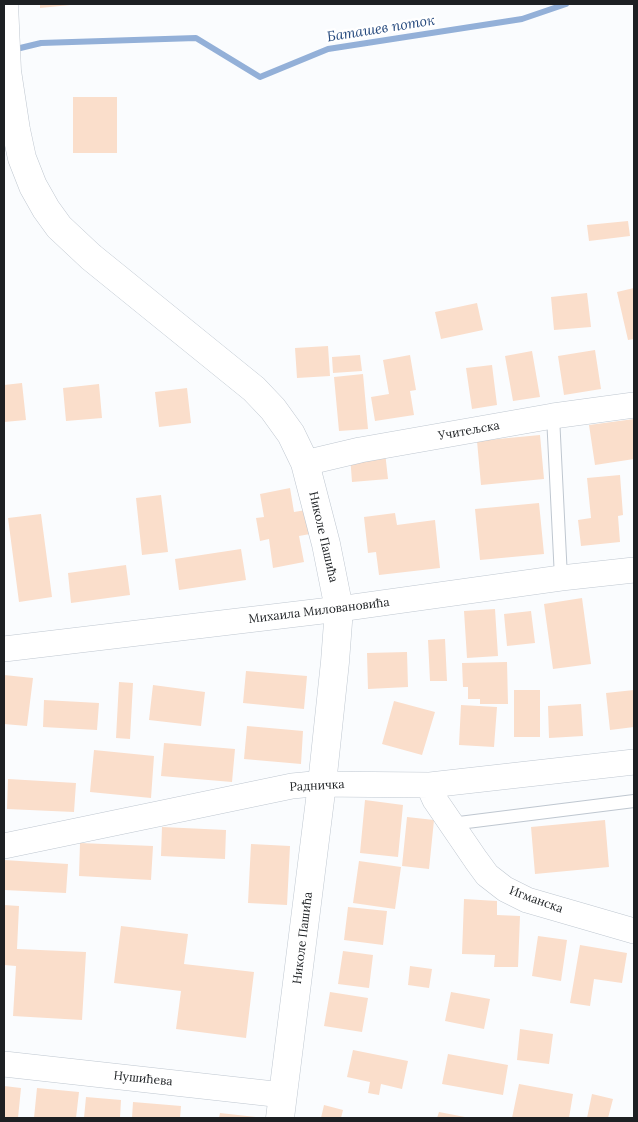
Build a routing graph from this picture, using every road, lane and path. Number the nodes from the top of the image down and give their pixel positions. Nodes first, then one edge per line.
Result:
1 (4, 16) edge
2 (634, 405) edge
3 (552, 416) junction
4 (305, 463) junction
5 (634, 570) edge
6 (562, 578) junction
7 (339, 609) junction
8 (4, 649) edge
9 (634, 762) edge
10 (322, 784) junction
11 (430, 784) junction
12 (634, 801) edge
13 (451, 824) junction
14 (4, 846) edge
15 (634, 931) edge
16 (4, 1064) edge
17 (281, 1106) edge

1 - 4 street, Николе Пашића
2 - 3 street, Учитељска
3 - 4 street, Учитељска
3 - 6 lane
4 - 7 street, Николе Пашића
5 - 6 street, Михаила Миловановића
6 - 7 street, Михаила Миловановића
7 - 8 street, Михаила Миловановића
7 - 10 street, Николе Пашића
9 - 11 street, Радничка
10 - 11 street, Радничка
10 - 14 street, Радничка
10 - 17 street, Николе Пашића
11 - 13 street, Игманска
12 - 13 lane
13 - 15 street, Игманска
16 - 17 street, Нушићева

